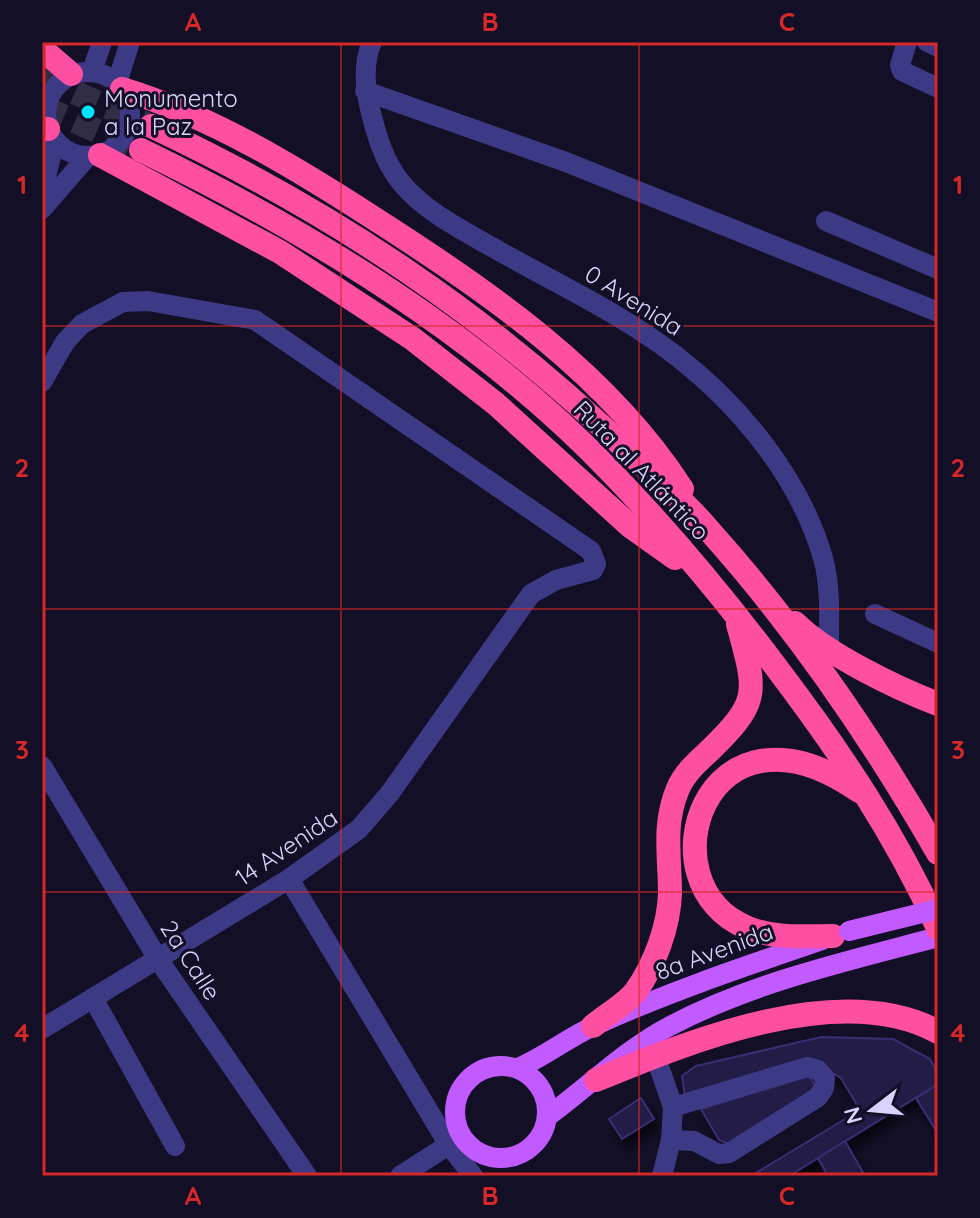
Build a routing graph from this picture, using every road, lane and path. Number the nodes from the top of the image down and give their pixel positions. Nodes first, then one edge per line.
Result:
1 (102, 42) edge
2 (130, 42) edge
3 (372, 42) edge
4 (907, 42) edge
5 (927, 42) edge
6 (938, 47) edge
7 (42, 49) edge
8 (82, 73) junction
9 (120, 86) junction
10 (938, 88) edge
11 (365, 91) junction
12 (151, 126) tunnel mouth
13 (48, 133) edge
14 (141, 150) tunnel mouth
15 (93, 156) junction
16 (42, 192) edge
17 (42, 209) edge
18 (826, 221) dead end
19 (938, 269) edge
20 (938, 312) edge
21 (42, 382) edge
22 (705, 525) junction
23 (710, 582) junction
24 (756, 586) junction
25 (734, 610) junction
26 (875, 614) dead end
27 (938, 643) edge
28 (829, 648) junction
29 (938, 704) edge
30 (42, 766) edge
31 (870, 798) junction
32 (938, 853) edge
33 (289, 879) junction
34 (938, 909) edge
35 (938, 928) edge
36 (841, 934) junction
37 (938, 937) edge
38 (158, 959) junction
39 (93, 998) junction
40 (593, 1026) junction
41 (42, 1029) edge
42 (938, 1032) edge
43 (655, 1055) junction
44 (518, 1068) junction
45 (596, 1080) junction
46 (673, 1107) junction
47 (547, 1117) junction
48 (671, 1140) junction
49 (455, 1141) junction
50 (175, 1146) dead end
51 (307, 1176) edge
52 (400, 1176) edge
53 (473, 1176) edge
54 (662, 1176) edge

1 - 8 street
2 - 9 street
3 - 11 street, 0 Avenida
4 - 10 street
5 - 6 street
7 - 8 highway
8 - 9 street
8 - 13 street
9 - 15 street
9 - 22 highway
11 - 20 street
11 - 28 street, 0 Avenida
12 - 22 highway, Ruta al Atlántico
13 - 15 street
13 - 16 street
14 - 23 highway, Ruta al Atlántico
15 - 17 street
15 - 23 highway
18 - 19 street
21 - 33 street, 14 Avenida
22 - 24 highway, Ruta al Atlántico
23 - 25 highway, Ruta al Atlántico
24 - 28 highway
24 - 32 highway, Ruta al Atlántico
25 - 31 highway, Ruta al Atlántico
25 - 40 highway
26 - 27 street
28 - 29 highway
30 - 38 street, 2a Calle
31 - 35 highway, Ruta al Atlántico
31 - 36 highway
33 - 38 street, 14 Avenida
33 - 49 street
34 - 36 main road, 8a Avenida, bridge
36 - 40 main road, 8a Avenida
37 - 45 main road, 8a Avenida
38 - 39 street, 14 Avenida
38 - 51 street, 2a Calle
39 - 41 street, 14 Avenida
39 - 50 street
40 - 44 main road, 8a Avenida
42 - 43 highway
43 - 45 highway
43 - 46 street
44 - 47 main road
44 - 49 main road
45 - 47 main road, 8a Avenida
46 - 48 street
46 - 48 street
47 - 49 main road
48 - 54 street
49 - 52 street
49 - 53 street

